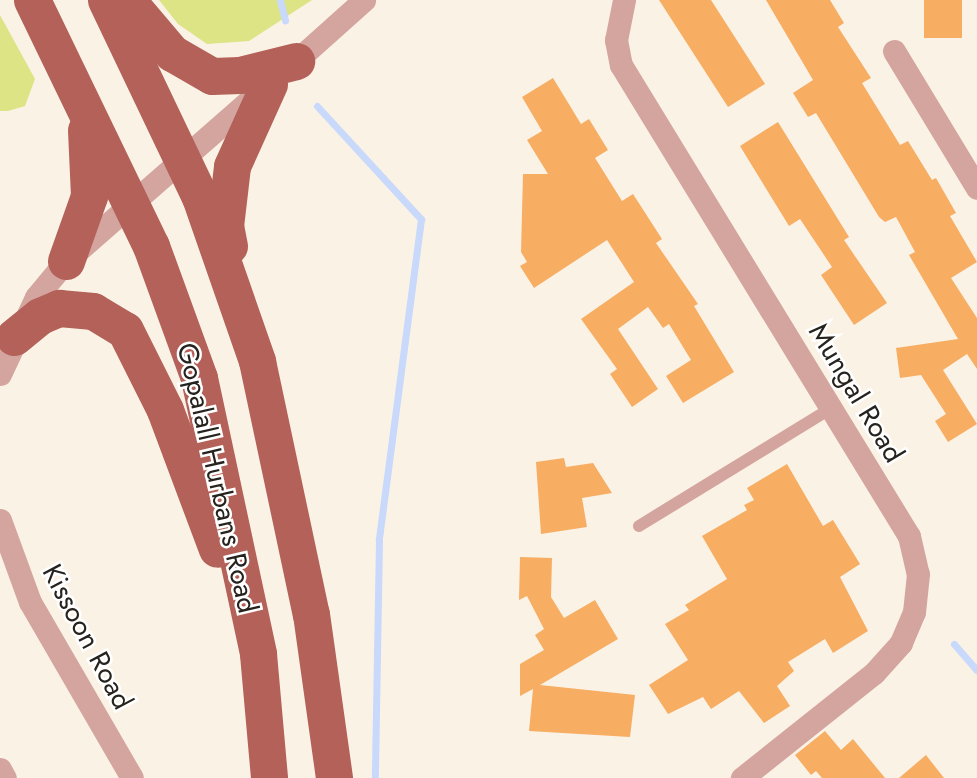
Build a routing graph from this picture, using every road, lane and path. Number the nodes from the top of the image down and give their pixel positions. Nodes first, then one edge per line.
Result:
1 (32, 0) edge
2 (106, 0) edge
3 (127, 0) edge
4 (364, 0) edge
5 (624, 0) edge
6 (894, 51) dead end
7 (296, 61) junction
8 (269, 85) junction
9 (82, 107) junction
10 (181, 157) junction
11 (977, 188) edge
12 (131, 204) junction
13 (66, 261) junction
14 (244, 318) junction
15 (14, 337) junction
16 (0, 374) edge
17 (830, 409) junction
18 (0, 520) edge
19 (639, 526) dead end
20 (258, 654) junction
21 (0, 769) edge
22 (5, 778) edge
23 (132, 778) edge
24 (269, 778) edge
25 (334, 778) edge
26 (742, 778) edge

1 - 9 main road, Gopalall Hurbans Road
2 - 10 main road
3 - 7 main road
4 - 7 street
5 - 17 street, Mungal Road
6 - 11 street
7 - 8 street
8 - 10 street
8 - 14 main road
9 - 12 main road, Gopalall Hurbans Road
9 - 13 main road
10 - 12 street
10 - 14 main road
12 - 13 street
12 - 20 main road, Gopalall Hurbans Road
13 - 15 street
14 - 25 main road
15 - 16 street
15 - 20 main road
17 - 19 lane
17 - 26 street, Mungal Road
18 - 23 street, Kissoon Road
20 - 24 main road, Gopalall Hurbans Road
21 - 22 street

